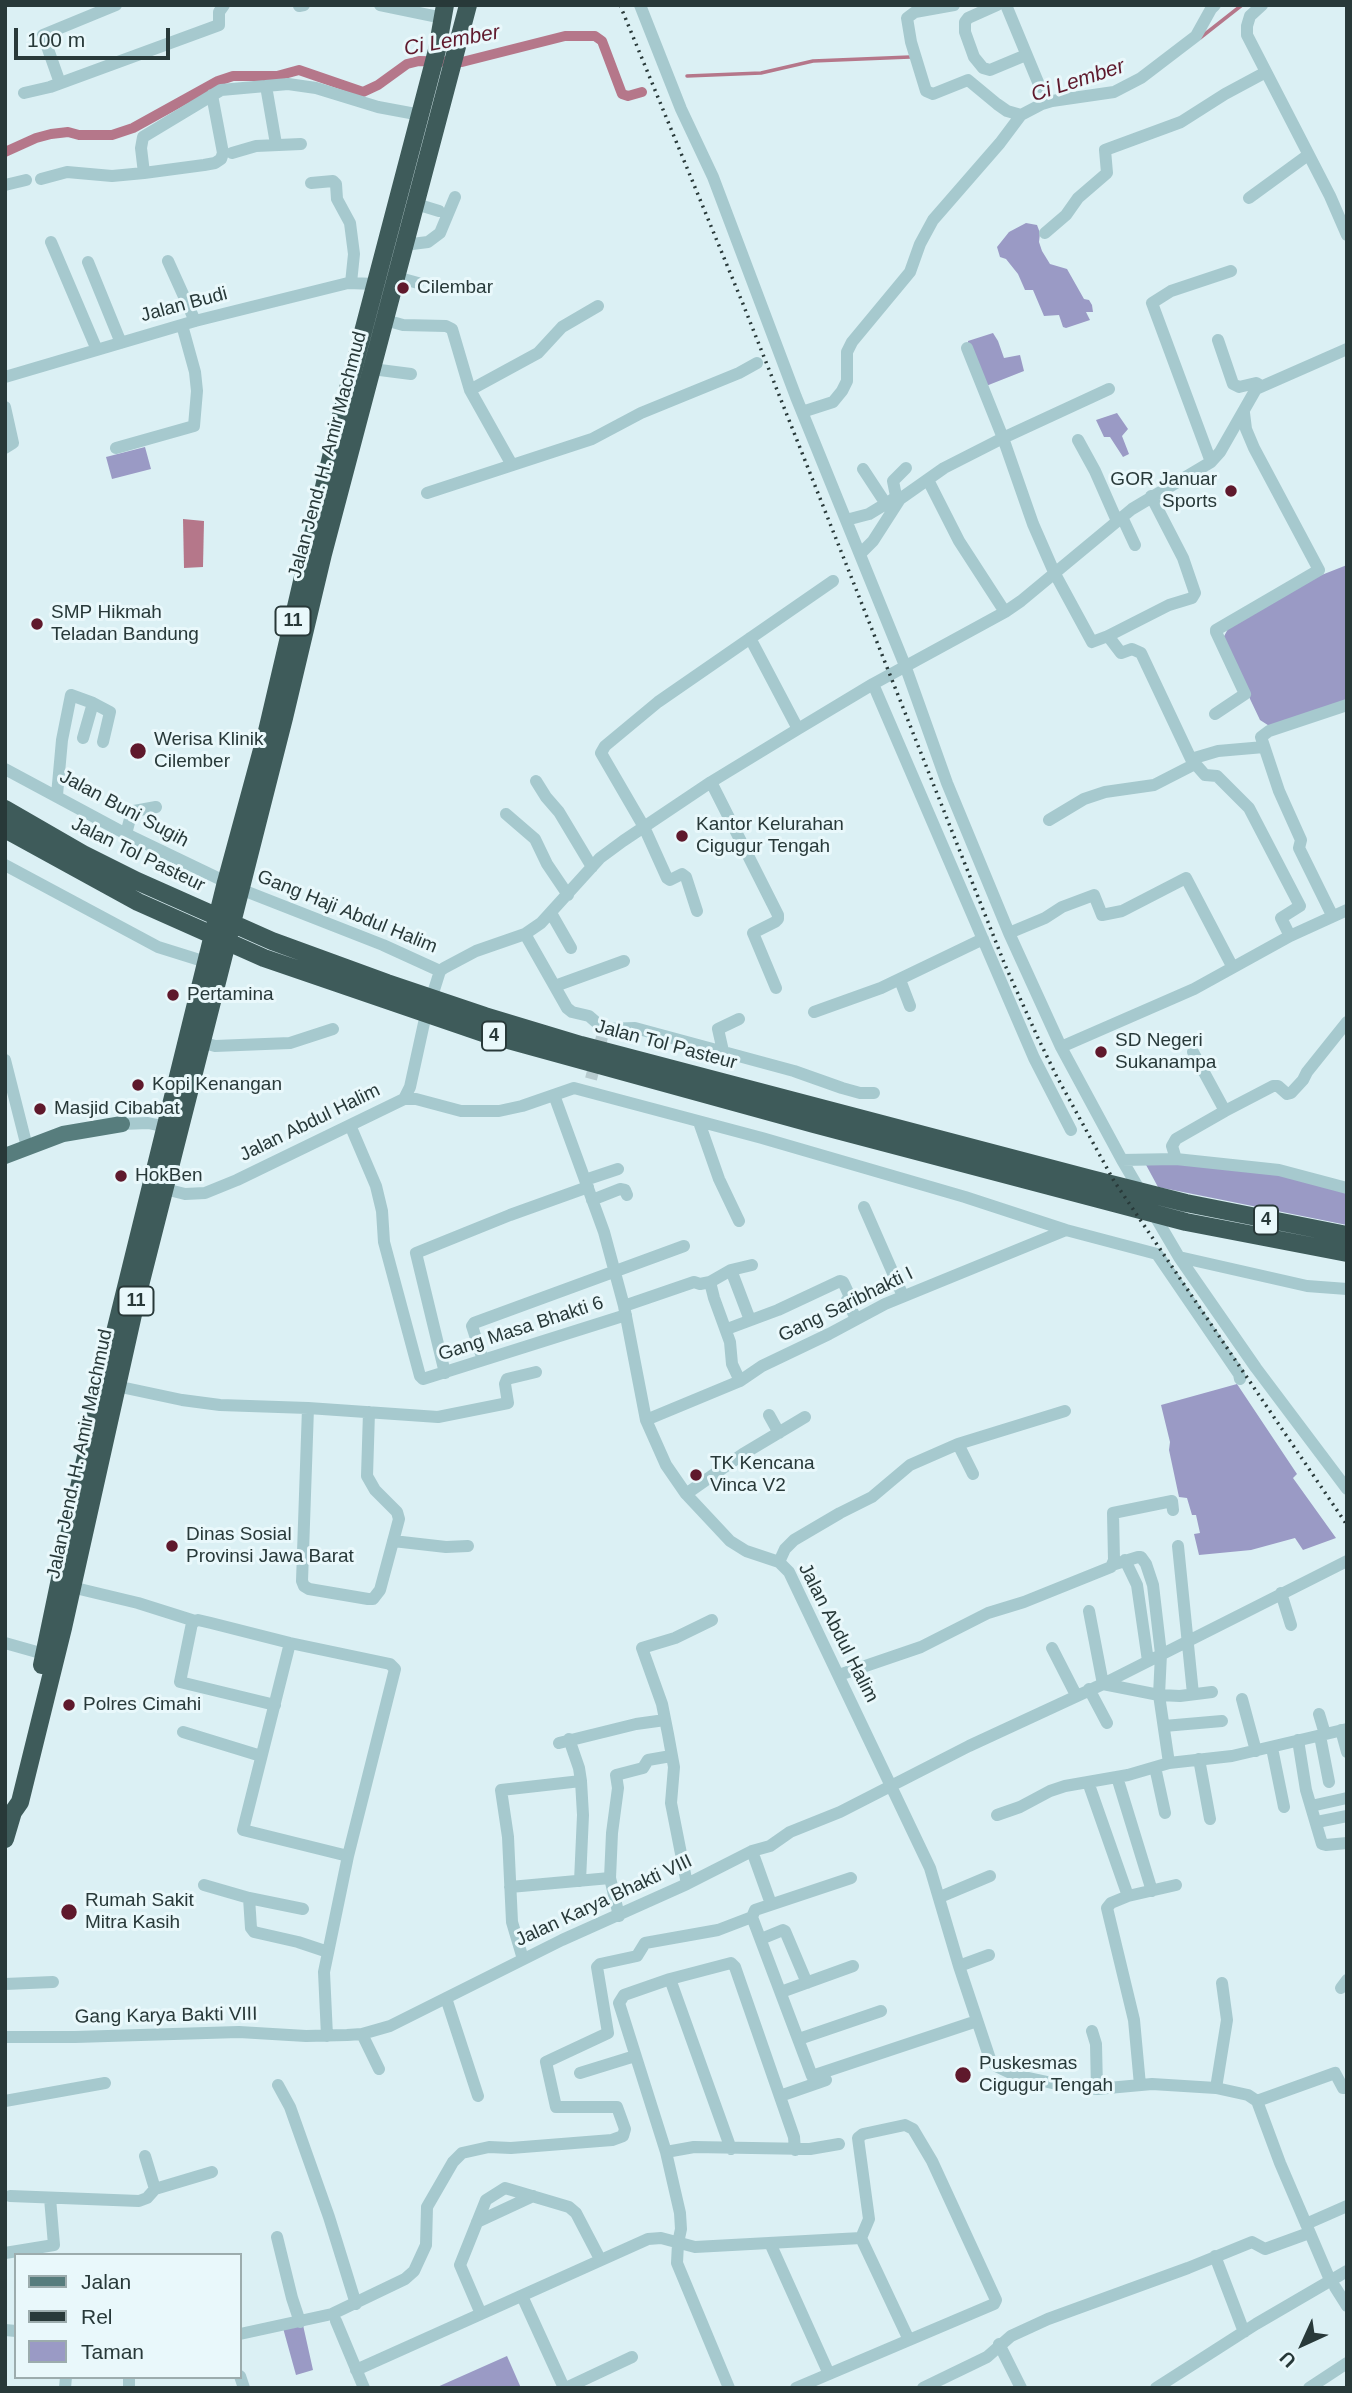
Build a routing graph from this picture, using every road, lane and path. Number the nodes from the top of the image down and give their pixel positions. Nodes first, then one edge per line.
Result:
1 (72, 5) edge
2 (116, 5) edge
3 (224, 5) edge
4 (380, 5) edge
5 (640, 5) edge
6 (954, 5) edge
7 (997, 5) edge
8 (1006, 5) edge
9 (1215, 5) edge
10 (1258, 6) edge
11 (453, 9) edge
12 (972, 10) edge
13 (77, 20) junction
14 (1026, 55) junction
15 (444, 61) junction
16 (1266, 72) junction
17 (60, 83) junction
18 (266, 86) junction
19 (1040, 87) dead end
20 (24, 93) dead end
21 (212, 95) junction
22 (421, 115) junction
23 (1018, 118) junction
24 (276, 144) junction
25 (301, 144) dead end
26 (232, 153) dead end
27 (1308, 155) junction
28 (144, 173) junction
29 (41, 179) dead end
30 (26, 180) dead end
31 (311, 183) dead end
32 (5, 185) edge
33 (455, 197) dead end
34 (1249, 198) dead end
35 (416, 204) junction
36 (439, 211) dead end
37 (1045, 233) dead end
38 (1347, 235) edge
39 (51, 242) dead end
40 (404, 246) junction
41 (168, 261) dead end
42 (88, 262) dead end
43 (1231, 271) dead end
44 (397, 277) junction
45 (351, 283) junction
46 (418, 283) dead end
47 (376, 284) junction
48 (598, 306) dead end
49 (386, 320) junction
50 (189, 323) junction
51 (1218, 340) dead end
52 (121, 343) junction
53 (967, 348) dead end
54 (1347, 349) edge
55 (97, 350) junction
56 (757, 363) dead end
57 (372, 369) junction
58 (411, 374) dead end
59 (5, 377) edge
60 (1261, 386) junction
61 (1109, 389) dead end
62 (470, 390) junction
63 (5, 407) edge
64 (803, 412) junction
65 (1244, 412) junction
66 (347, 428) junction
67 (1003, 438) junction
68 (1078, 440) dead end
69 (5, 448) edge
70 (116, 448) dead end
71 (1210, 462) junction
72 (512, 465) junction
73 (906, 468) dead end
74 (863, 469) dead end
75 (928, 480) junction
76 (427, 493) dead end
77 (1151, 496) junction
78 (886, 504) junction
79 (1119, 519) junction
80 (846, 520) junction
81 (1135, 545) dead end
82 (860, 554) junction
83 (1054, 572) junction
84 (833, 581) dead end
85 (1005, 612) junction
86 (1108, 636) junction
87 (750, 638) junction
88 (906, 668) junction
89 (873, 684) junction
90 (93, 703) junction
91 (1347, 705) edge
92 (1215, 714) dead end
93 (798, 729) junction
94 (83, 738) dead end
95 (103, 743) dead end
96 (1264, 747) junction
97 (1193, 762) junction
98 (5, 769) edge
99 (536, 781) dead end
100 (711, 782) junction
101 (58, 795) junction
102 (156, 807) dead end
103 (5, 809) edge
104 (506, 814) dead end
105 (1049, 820) dead end
106 (644, 827) junction
107 (5, 829) edge
108 (126, 834) junction
109 (5, 864) edge
110 (592, 867) junction
111 (233, 885) junction
112 (568, 895) junction
113 (1347, 910) edge
114 (697, 911) dead end
115 (551, 913) junction
116 (1332, 915) junction
117 (525, 933) junction
118 (1009, 933) junction
119 (1290, 936) junction
120 (983, 939) junction
121 (571, 948) dead end
122 (624, 961) dead end
123 (206, 962) junction
124 (1232, 966) junction
125 (440, 971) junction
126 (900, 979) junction
127 (555, 986) junction
128 (776, 988) dead end
129 (434, 990) dead end
130 (910, 1006) dead end
131 (814, 1012) dead end
132 (739, 1019) dead end
133 (424, 1023) dead end
134 (1347, 1023) edge
135 (333, 1029) dead end
136 (207, 1044) junction
137 (1061, 1047) junction
138 (723, 1051) junction
139 (1194, 1052) dead end
140 (5, 1060) edge
141 (729, 1092) junction
142 (874, 1093) dead end
143 (554, 1094) junction
144 (404, 1099) junction
145 (1225, 1111) junction
146 (699, 1122) junction
147 (122, 1124) joint
148 (350, 1125) junction
149 (167, 1127) junction
150 (1071, 1130) dead end
151 (27, 1147) junction
152 (5, 1156) edge
153 (1176, 1159) junction
154 (1122, 1160) junction
155 (618, 1169) dead end
156 (1090, 1187) junction
157 (1347, 1188) edge
158 (165, 1189) junction
159 (588, 1189) junction
160 (627, 1195) dead end
161 (864, 1207) dead end
162 (739, 1221) dead end
163 (1066, 1230) junction
164 (1347, 1235) edge
165 (684, 1246) dead end
166 (1347, 1252) edge
167 (1180, 1257) junction
168 (752, 1265) dead end
169 (615, 1270) junction
170 (731, 1270) junction
171 (710, 1282) junction
172 (1347, 1289) edge
173 (903, 1296) junction
174 (625, 1311) junction
175 (856, 1319) junction
176 (750, 1320) junction
177 (727, 1329) junction
178 (483, 1360) junction
179 (536, 1372) dead end
180 (445, 1373) junction
181 (1240, 1379) dead end
182 (740, 1381) junction
183 (116, 1386) junction
184 (308, 1408) junction
185 (369, 1412) junction
186 (1065, 1412) dead end
187 (769, 1415) dead end
188 (805, 1417) dead end
189 (646, 1420) junction
190 (779, 1433) junction
191 (958, 1444) junction
192 (973, 1474) dead end
193 (1347, 1489) edge
194 (686, 1494) junction
195 (1173, 1510) dead end
196 (393, 1541) junction
197 (468, 1546) dead end
198 (1178, 1546) dead end
199 (1347, 1561) edge
200 (779, 1562) junction
201 (1119, 1563) junction
202 (65, 1585) junction
203 (1281, 1594) junction
204 (1089, 1611) dead end
205 (712, 1620) dead end
206 (195, 1621) junction
207 (1291, 1625) dead end
208 (1187, 1641) junction
209 (5, 1643) edge
210 (290, 1643) junction
211 (1052, 1648) dead end
212 (44, 1654) junction
213 (1161, 1654) junction
214 (1148, 1661) junction
215 (839, 1675) junction
216 (1102, 1684) junction
217 (1089, 1689) junction
218 (1212, 1692) dead end
219 (1194, 1694) junction
220 (1076, 1695) junction
221 (1159, 1695) junction
222 (1242, 1699) dead end
223 (275, 1705) junction
224 (1319, 1714) dead end
225 (665, 1720) junction
226 (1222, 1721) dead end
227 (1107, 1723) dead end
228 (1164, 1726) junction
229 (1344, 1730) edge
230 (183, 1732) dead end
231 (1322, 1735) junction
232 (1298, 1740) junction
233 (1272, 1748) junction
234 (1347, 1752) edge
235 (261, 1756) junction
236 (671, 1756) junction
237 (1253, 1756) junction
238 (1199, 1759) junction
239 (1169, 1763) junction
240 (1155, 1767) junction
241 (1117, 1777) junction
242 (581, 1781) junction
243 (1088, 1782) junction
244 (1329, 1782) dead end
245 (891, 1784) junction
246 (1347, 1798) edge
247 (1284, 1807) dead end
248 (1311, 1807) junction
249 (13, 1812) junction
250 (1165, 1813) dead end
251 (997, 1815) dead end
252 (1347, 1816) edge
253 (1210, 1819) dead end
254 (1317, 1822) junction
255 (6, 1836) edge
256 (1347, 1843) edge
257 (752, 1851) junction
258 (348, 1856) junction
259 (990, 1877) dead end
260 (610, 1878) junction
261 (851, 1878) dead end
262 (580, 1881) junction
263 (687, 1884) junction
264 (204, 1885) dead end
265 (1176, 1885) dead end
266 (510, 1888) junction
267 (1152, 1891) junction
268 (1128, 1896) junction
269 (940, 1897) junction
270 (249, 1898) junction
271 (771, 1904) junction
272 (303, 1909) dead end
273 (619, 1916) junction
274 (752, 1917) junction
275 (761, 1939) junction
276 (328, 1952) junction
277 (989, 1955) dead end
278 (523, 1959) junction
279 (853, 1966) dead end
280 (959, 1966) junction
281 (670, 1979) junction
282 (53, 1982) dead end
283 (807, 1983) junction
284 (1222, 1983) dead end
285 (5, 1984) edge
286 (781, 1992) junction
287 (446, 1998) junction
288 (881, 2011) dead end
289 (973, 2026) junction
290 (1092, 2032) dead end
291 (362, 2034) junction
292 (5, 2036) edge
293 (327, 2036) junction
294 (799, 2039) junction
295 (635, 2056) junction
296 (379, 2069) dead end
297 (580, 2073) dead end
298 (105, 2083) dead end
299 (278, 2085) dead end
300 (1140, 2085) junction
301 (1216, 2088) junction
302 (1347, 2088) edge
303 (1097, 2089) junction
304 (779, 2095) junction
305 (478, 2096) dead end
306 (5, 2101) edge
307 (1257, 2101) junction
308 (839, 2144) dead end
309 (731, 2149) junction
310 (795, 2150) junction
311 (666, 2152) junction
312 (145, 2156) dead end
313 (212, 2172) dead end
314 (155, 2189) junction
315 (10, 2196) dead end
316 (533, 2196) junction
317 (50, 2198) junction
318 (1347, 2206) edge
319 (477, 2222) junction
320 (1307, 2229) junction
321 (277, 2237) dead end
322 (861, 2238) junction
323 (678, 2243) junction
324 (771, 2243) junction
325 (5, 2253) edge
326 (1215, 2256) junction
327 (600, 2259) junction
328 (1347, 2271) edge
329 (1333, 2283) junction
330 (522, 2296) junction
331 (356, 2304) junction
332 (1347, 2306) edge
333 (481, 2315) junction
334 (336, 2321) dead end
335 (300, 2322) junction
336 (1244, 2332) junction
337 (242, 2334) edge
338 (909, 2340) junction
339 (999, 2344) junction
340 (632, 2357) dead end
341 (1347, 2363) edge
342 (356, 2370) junction
343 (829, 2374) junction
344 (364, 2388) edge
345 (565, 2388) edge
346 (729, 2388) edge
347 (796, 2388) edge
348 (923, 2388) edge
349 (1021, 2388) edge
350 (1156, 2388) edge
351 (1309, 2388) edge

1 - 13 street
2 - 13 street
3 - 17 street
4 - 11 street
5 - 64 street
6 - 23 street
7 - 12 street
8 - 14 street
9 - 23 street
10 - 16 street
11 - 15 highway, Jalan Jend. H. Amir Machmud / 11
11 - 15 highway, Jalan Jend. H. Amir Machmud / 11
12 - 14 street
13 - 17 street
14 - 19 street
15 - 22 highway, Jalan Jend. H. Amir Machmud / 11
15 - 35 highway, Jalan Jend. H. Amir Machmud / 11
16 - 27 street
16 - 37 street
17 - 20 street
18 - 21 street
18 - 22 street
18 - 24 street
21 - 28 street
21 - 28 street
22 - 47 highway, Jalan Jend. H. Amir Machmud / 11
23 - 64 street
24 - 25 street
24 - 26 street
27 - 34 street
27 - 38 street
28 - 29 street
30 - 32 street
31 - 45 street
33 - 40 street
35 - 36 street
35 - 40 highway, Jalan Jend. H. Amir Machmud / 11
39 - 55 street
40 - 44 highway, Jalan Jend. H. Amir Machmud / 11
41 - 50 street
42 - 52 street
43 - 71 street
44 - 46 street
44 - 49 highway, Jalan Jend. H. Amir Machmud / 11
45 - 47 street, Jalan Budi
45 - 50 street, Jalan Budi
47 - 66 highway, Jalan Jend. H. Amir Machmud / 11
48 - 62 street
49 - 57 highway, Jalan Jend. H. Amir Machmud / 11
49 - 62 street
50 - 52 street, Jalan Budi
50 - 70 street
51 - 60 street
52 - 55 street, Jalan Budi
53 - 67 street
54 - 60 street
55 - 59 street, Jalan Budi
56 - 72 street
57 - 58 street
57 - 66 highway, Jalan Jend. H. Amir Machmud / 11
60 - 65 street
61 - 67 street
62 - 72 street
63 - 69 street
64 - 80 street
65 - 71 street
65 - 92 street
66 - 111 highway, Jalan Jend. H. Amir Machmud / 11
67 - 75 street
67 - 83 street
68 - 79 street
71 - 77 street
72 - 76 street
73 - 78 street
74 - 78 street
75 - 82 street
75 - 85 street
77 - 79 street
77 - 86 street
78 - 80 street
79 - 81 street
79 - 83 street
80 - 82 street
82 - 88 street
83 - 85 street
83 - 86 street
84 - 87 street
85 - 88 street
86 - 97 street
87 - 93 street
87 - 106 street
88 - 89 street
88 - 118 street
89 - 93 street
89 - 120 street
90 - 94 street
90 - 95 street
90 - 101 street
91 - 96 street
93 - 100 street
96 - 97 street
96 - 116 street
97 - 105 street
97 - 119 street
98 - 101 street, Jalan Buni Sugih
99 - 110 street
100 - 106 street
100 - 128 street
101 - 108 street, Jalan Buni Sugih
102 - 108 street
103 - 141 highway, Jalan Tol Pasteur / 4
104 - 112 street
106 - 110 street
106 - 114 street
107 - 141 highway, Jalan Tol Pasteur / 4
108 - 111 street, Jalan Buni Sugih
109 - 123 street
110 - 112 street
111 - 123 highway, Jalan Jend. H. Amir Machmud / 11
111 - 125 street, Gang Haji Abdul Halim
111 - 136 highway, Jalan Jend. H. Amir Machmud / 11
112 - 115 street
113 - 116 street
115 - 117 street
115 - 121 street
116 - 119 street
117 - 125 street
117 - 127 street
118 - 124 street
118 - 137 street
119 - 124 street
120 - 126 street
120 - 150 street
122 - 127 street
123 - 149 highway, Jalan Jend. H. Amir Machmud / 11
124 - 137 street
125 - 129 street
126 - 130 street
126 - 131 street
127 - 138 street
132 - 138 street
133 - 144 street
134 - 145 street
135 - 136 street
136 - 158 highway, Jalan Jend. H. Amir Machmud / 11
137 - 154 street
138 - 142 street
139 - 145 street
140 - 151 street
141 - 156 highway, Jalan Tol Pasteur / 4
143 - 144 street, Jalan Abdul Halim
143 - 146 street
143 - 159 street, Jalan Abdul Halim
144 - 148 street, Jalan Abdul Halim
145 - 153 street
146 - 162 street
146 - 163 street
147 - 149 street
147 - 151 main road
148 - 158 street, Jalan Abdul Halim
148 - 180 street, Gang Masa Bhakti 6
149 - 202 highway, Jalan Jend. H. Amir Machmud / 11
151 - 152 main road
153 - 154 street
153 - 157 street
154 - 167 street
155 - 159 street
156 - 164 highway, Jalan Tol Pasteur / 4
156 - 166 highway, Jalan Tol Pasteur / 4
158 - 183 highway, Jalan Jend. H. Amir Machmud / 11
159 - 160 street
159 - 169 street, Jalan Abdul Halim
159 - 180 street
161 - 173 street
163 - 173 street, Gang Saribhakti I
163 - 181 street
165 - 169 street
167 - 172 street
167 - 193 street
168 - 170 street, Gang Masa Bhakti 6
169 - 174 street, Jalan Abdul Halim
169 - 178 street
170 - 171 street, Gang Masa Bhakti 6
170 - 176 street
171 - 174 street, Gang Masa Bhakti 6
171 - 177 street
173 - 175 street, Gang Saribhakti I
174 - 178 street, Gang Masa Bhakti 6
174 - 189 street, Jalan Abdul Halim
175 - 176 street
175 - 182 street, Gang Saribhakti I
176 - 177 street
177 - 182 street
178 - 180 street, Gang Masa Bhakti 6
179 - 185 street
182 - 189 street, Gang Saribhakti I
183 - 184 street
183 - 202 highway, Jalan Jend. H. Amir Machmud / 11
184 - 185 street
184 - 196 street
185 - 196 street
186 - 191 street
187 - 190 street
188 - 190 street
189 - 194 street, Jalan Abdul Halim
190 - 194 street
191 - 192 street
191 - 200 street
194 - 200 street, Jalan Abdul Halim
195 - 201 street
196 - 197 street
198 - 208 street
199 - 203 street, Jalan Karya Bhakti VIII
200 - 215 street, Jalan Abdul Halim
201 - 213 street
201 - 214 street
201 - 215 street
202 - 206 street
202 - 212 highway, Jalan Jend. H. Amir Machmud / 11
202 - 249 highway, Jalan Jend. H. Amir Machmud / 11
203 - 207 street
203 - 208 street, Jalan Karya Bhakti VIII
204 - 216 street
205 - 225 street
206 - 210 street
206 - 223 street
208 - 213 street, Jalan Karya Bhakti VIII
208 - 219 street
209 - 212 street
210 - 223 street
210 - 258 street
211 - 220 street
212 - 249 highway, Jalan Jend. H. Amir Machmud / 11
213 - 214 street, Jalan Karya Bhakti VIII
213 - 221 street
214 - 216 street, Jalan Karya Bhakti VIII
215 - 245 street, Jalan Abdul Halim
216 - 217 street, Jalan Karya Bhakti VIII
216 - 221 street
217 - 220 street, Jalan Karya Bhakti VIII
217 - 227 street
218 - 219 street
219 - 221 street
220 - 245 street, Jalan Karya Bhakti VIII
221 - 228 street
222 - 237 street
223 - 235 street
224 - 231 street
225 - 236 street
225 - 242 street
226 - 228 street
228 - 239 street
229 - 231 street
229 - 234 street
230 - 235 street
231 - 232 street
231 - 244 street
232 - 233 street
232 - 248 street
233 - 237 street
233 - 247 street
235 - 258 street
236 - 260 street
236 - 263 street
237 - 238 street
238 - 239 street
238 - 253 street
239 - 240 street
240 - 241 street
240 - 250 street
241 - 243 street
241 - 267 street
242 - 262 street
242 - 266 street
243 - 251 street
243 - 268 street
245 - 257 street, Jalan Karya Bhakti VIII
245 - 269 street, Jalan Abdul Halim
246 - 248 street
248 - 254 street
249 - 255 highway, Jalan Jend. H. Amir Machmud / 11
252 - 254 street
254 - 256 street
257 - 263 street, Jalan Karya Bhakti VIII
257 - 271 street
258 - 276 street
259 - 269 street
260 - 262 street
260 - 273 street
261 - 271 street
262 - 266 street
263 - 273 street, Jalan Karya Bhakti VIII
264 - 270 street
265 - 267 street
266 - 278 street
267 - 268 street
268 - 300 street
269 - 280 street, Jalan Abdul Halim
270 - 272 street
270 - 276 street
271 - 274 street
273 - 278 street, Jalan Karya Bhakti VIII
274 - 275 street
274 - 331 street
275 - 283 street
275 - 286 street
276 - 293 street
277 - 280 street
278 - 287 street, Jalan Karya Bhakti VIII
279 - 283 street
280 - 289 street, Jalan Abdul Halim
281 - 295 street
281 - 304 street
281 - 309 street
282 - 285 street
283 - 286 street
284 - 301 street
286 - 294 street
287 - 291 street, Jalan Karya Bhakti VIII
287 - 305 street
288 - 294 street
289 - 294 street
289 - 303 street, Jalan Abdul Halim
289 - 304 street
290 - 303 street
291 - 293 street, Jalan Karya Bhakti VIII
291 - 296 street
292 - 293 street, Gang Karya Bakti VIII
295 - 297 street
295 - 311 street
298 - 306 street
299 - 331 street
300 - 301 street, Jalan Abdul Halim
300 - 303 street, Jalan Abdul Halim
301 - 307 street, Jalan Abdul Halim
302 - 307 street
304 - 310 street
307 - 320 street
308 - 310 street
309 - 310 street
309 - 311 street
311 - 323 street
312 - 314 street
313 - 314 street
314 - 317 street
315 - 317 street
316 - 319 street
316 - 319 street
316 - 327 street
317 - 325 street
318 - 320 street
319 - 333 street
320 - 326 street
320 - 329 street
321 - 335 street
322 - 324 street
322 - 338 street
322 - 338 street
323 - 324 street
323 - 327 street
323 - 346 street
324 - 343 street
326 - 336 street
326 - 339 street
327 - 330 street
328 - 329 street
329 - 332 street
329 - 336 street
330 - 333 street
330 - 345 street
331 - 335 street
333 - 342 street
334 - 342 street
335 - 337 street
336 - 350 street
338 - 343 street
339 - 348 street
339 - 349 street
340 - 345 street
341 - 351 street
342 - 344 street
343 - 347 street

